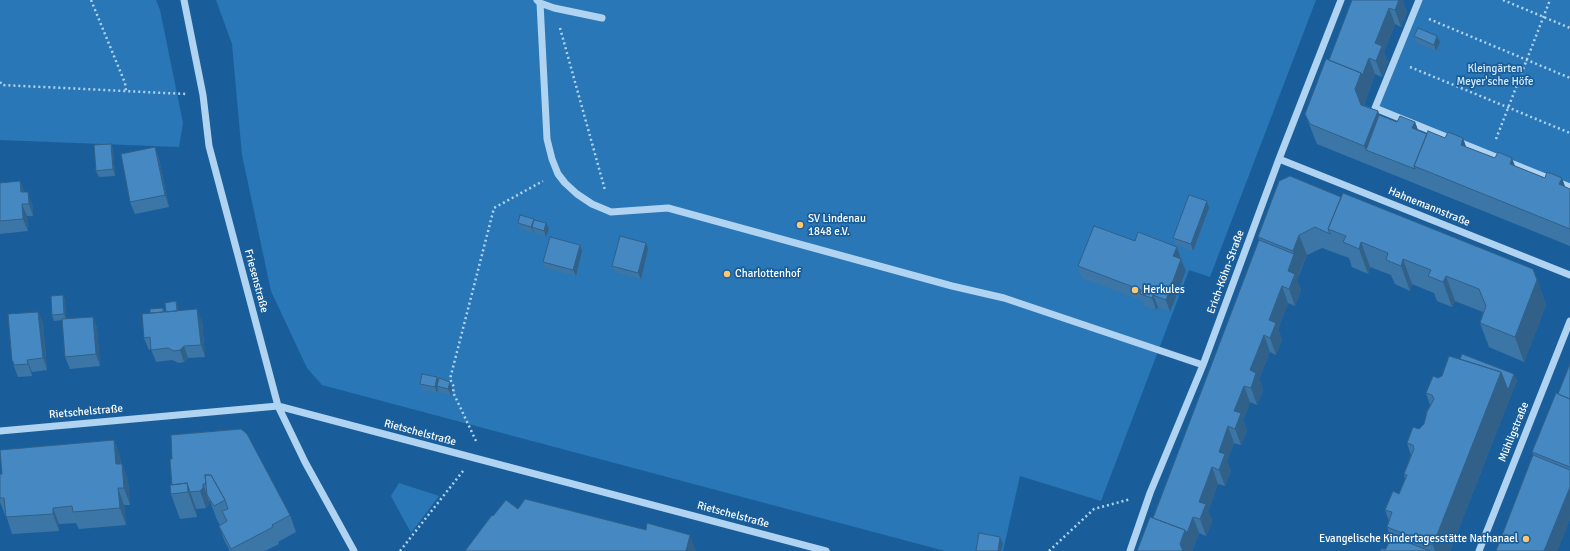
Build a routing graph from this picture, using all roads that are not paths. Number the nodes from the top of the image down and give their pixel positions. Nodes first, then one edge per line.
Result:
1 (184, 0) edge
2 (1341, 0) edge
3 (1419, 0) edge
4 (538, 2) edge
5 (602, 18) dead end
6 (1279, 159) junction
7 (1570, 187) edge
8 (1570, 275) edge
9 (1570, 321) edge
10 (1203, 365) junction
11 (278, 406) junction
12 (0, 431) edge
13 (354, 551) edge
14 (826, 551) edge
15 (1130, 551) edge
16 (1479, 551) edge

1 - 11 street, Friesenstraße
2 - 6 street, Erich-Köhn-Straße
3 - 7 street
4 - 5 street
4 - 10 street
6 - 8 street, Hahnemannstraße
6 - 10 street, Erich-Köhn-Straße
9 - 16 street, Mühligstraße
10 - 15 street, Erich-Köhn-Straße
11 - 12 street, Rietschelstraße
11 - 13 street, Friesenstraße
11 - 14 street, Rietschelstraße

